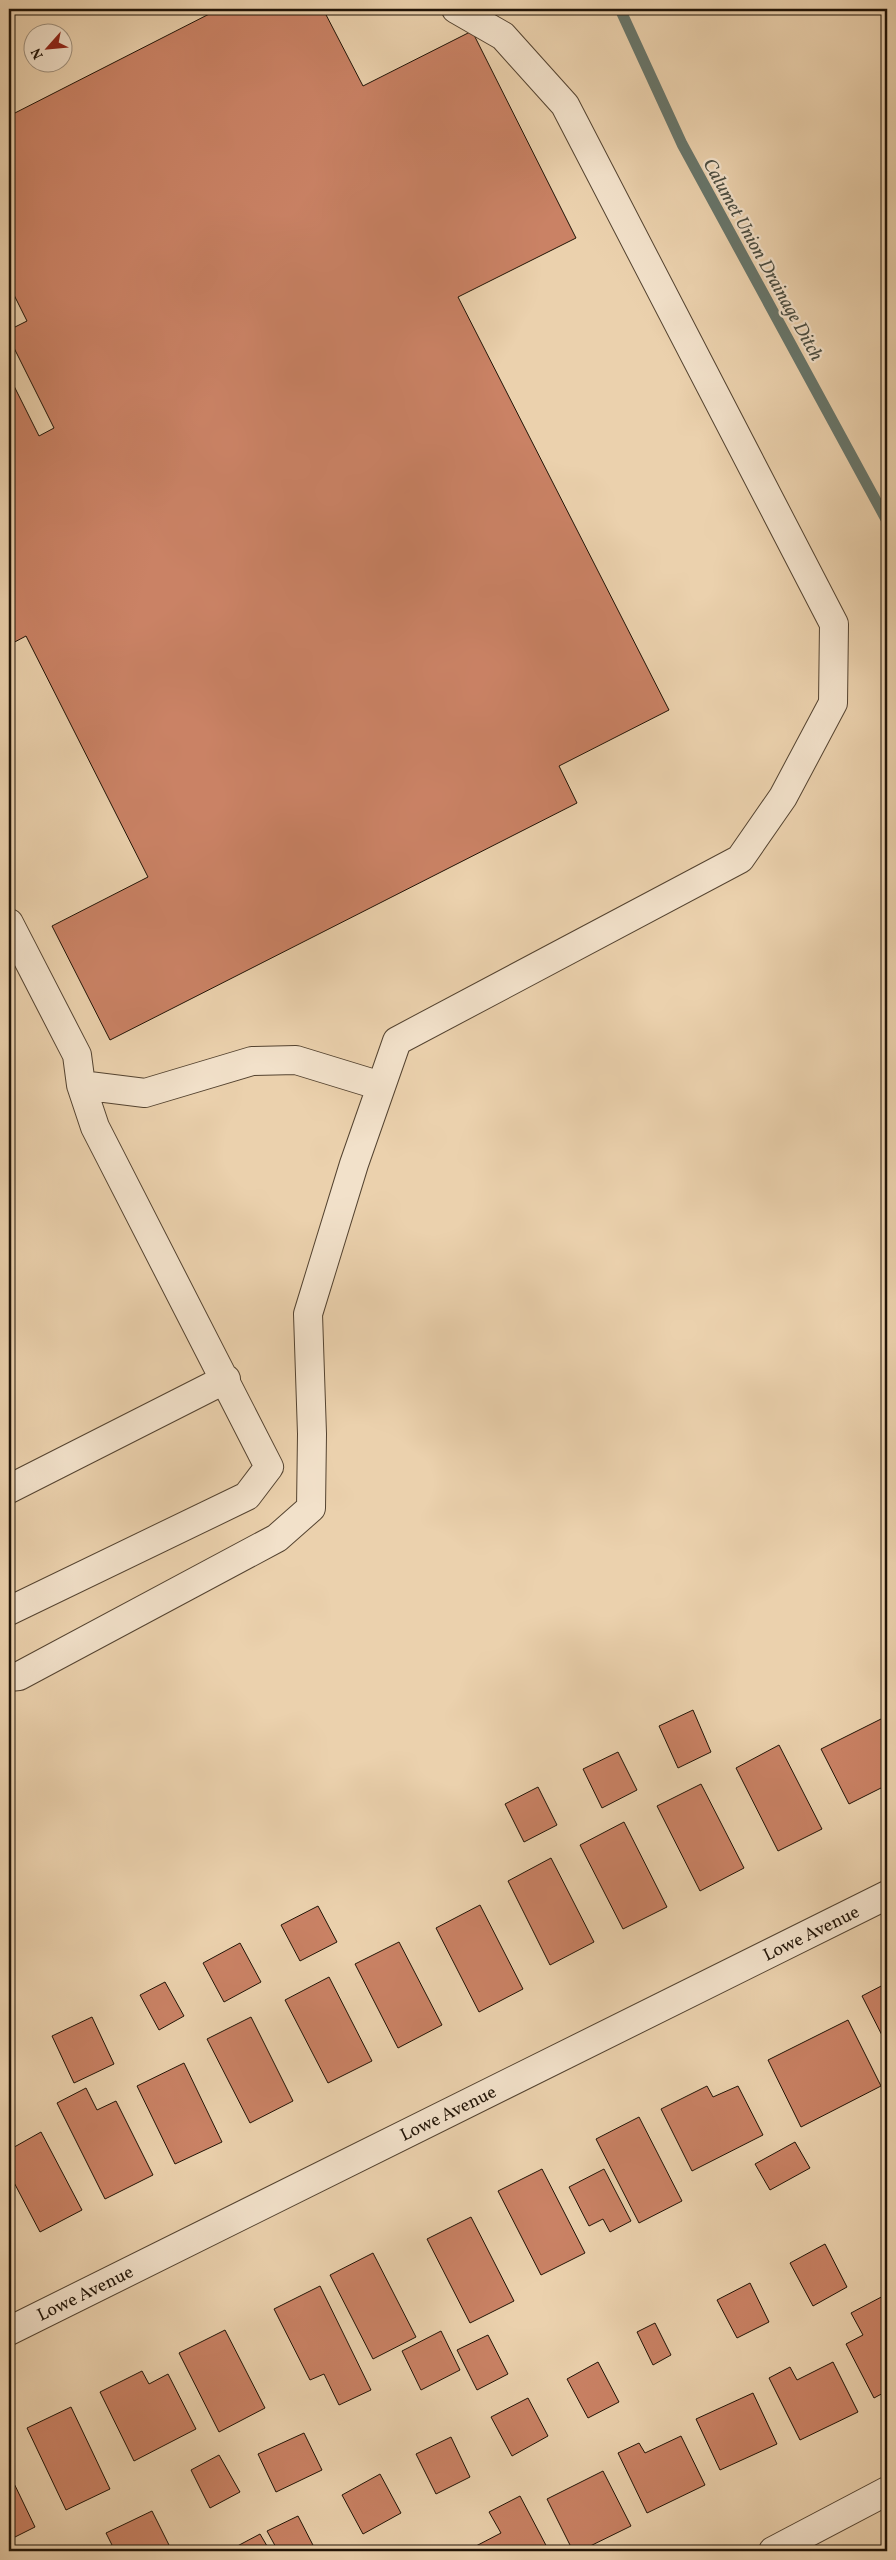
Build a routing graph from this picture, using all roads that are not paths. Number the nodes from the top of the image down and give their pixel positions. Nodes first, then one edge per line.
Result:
1 (456, 9) edge
2 (9, 923) edge
3 (81, 1085) junction
4 (381, 1086) junction
5 (226, 1379) junction
6 (9, 1489) edge
7 (9, 1612) edge
8 (9, 1677) edge
9 (887, 1895) edge
10 (9, 2331) edge
11 (887, 2491) edge
12 (773, 2551) edge

1 - 4 street
2 - 3 street
3 - 4 street
3 - 5 street
4 - 8 street
5 - 6 street
5 - 7 street
9 - 10 street, Lowe Avenue
11 - 12 street

